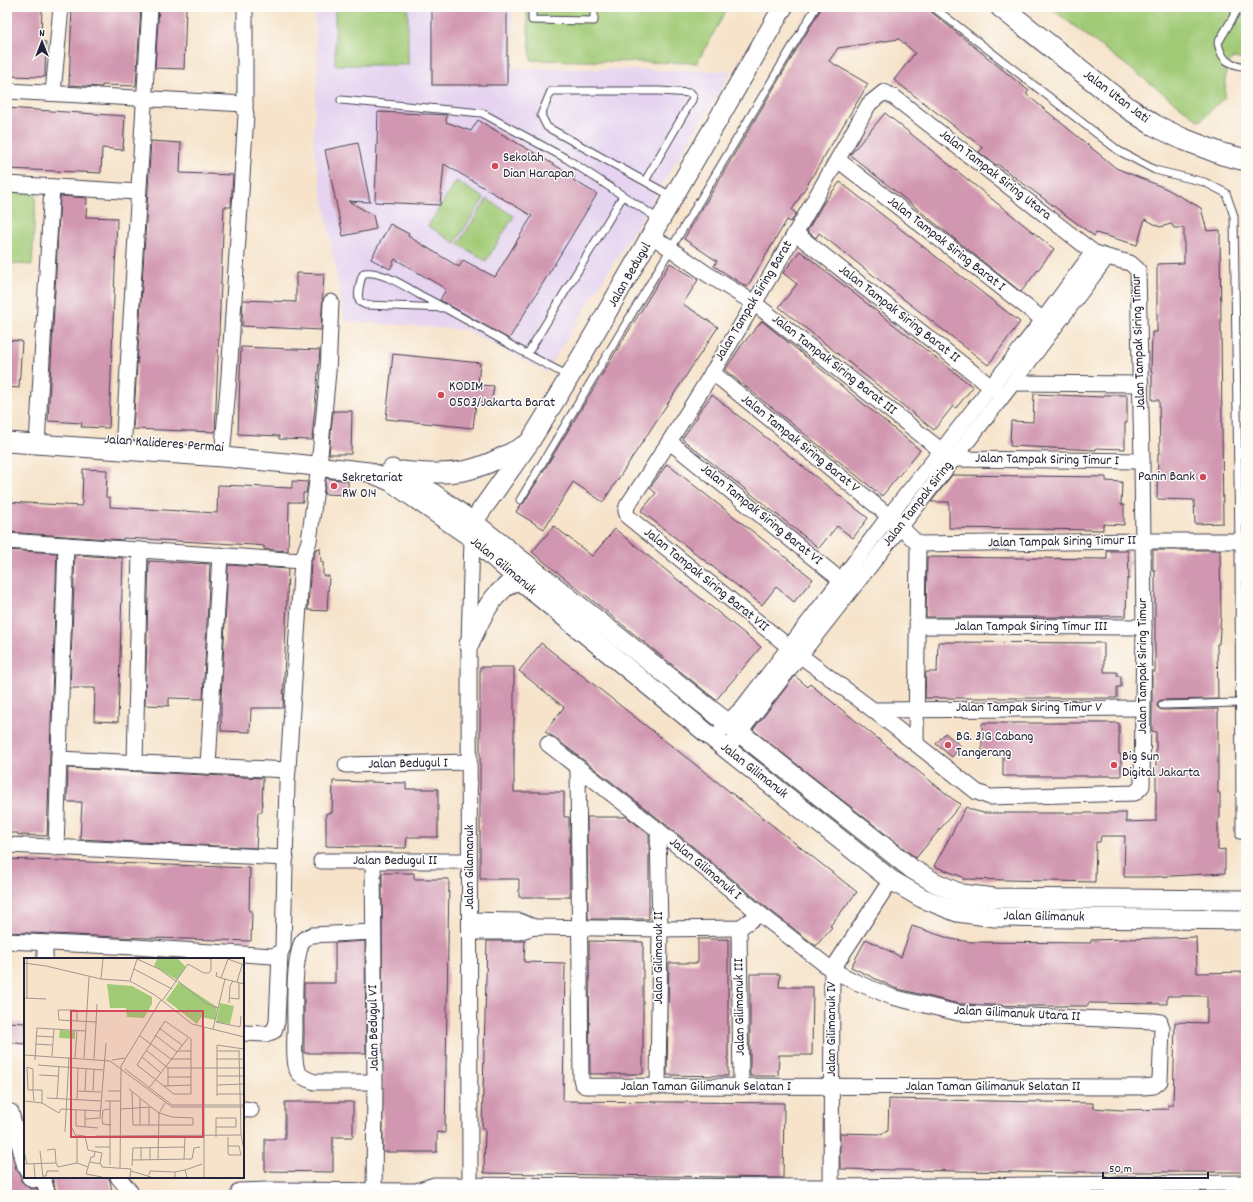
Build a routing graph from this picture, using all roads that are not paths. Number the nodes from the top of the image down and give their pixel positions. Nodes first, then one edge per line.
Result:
1 (61, 7) edge
2 (150, 7) edge
3 (245, 7) edge
4 (532, 7) edge
5 (594, 7) edge
6 (783, 7) edge
7 (816, 7) edge
8 (933, 7) edge
9 (1001, 7) edge
10 (1239, 7) edge
11 (1246, 67) edge
12 (7, 91) edge
13 (884, 92) joint
14 (54, 93) junction
15 (145, 99) junction
16 (341, 100) dead end
17 (245, 104) junction
18 (838, 160) junction
19 (1246, 160) edge
20 (645, 181) junction
21 (7, 184) edge
22 (52, 187) junction
23 (138, 192) junction
24 (623, 196) junction
25 (674, 198) junction
26 (657, 228) junction
27 (795, 233) junction
28 (671, 249) junction
29 (1100, 254) junction
30 (331, 302) dead end
31 (754, 303) junction
32 (446, 308) junction
33 (1048, 324) junction
34 (528, 353) junction
35 (712, 372) junction
36 (570, 376) junction
37 (1012, 383) junction
38 (1141, 384) junction
39 (997, 391) junction
40 (7, 433) edge
41 (37, 439) junction
42 (7, 442) edge
43 (670, 442) junction
44 (529, 443) junction
45 (123, 445) junction
46 (222, 453) junction
47 (947, 454) junction
48 (1142, 461) junction
49 (320, 462) junction
50 (361, 466) junction
51 (393, 470) junction
52 (520, 500) dead end
53 (626, 511) joint
54 (889, 516) junction
55 (900, 527) junction
56 (473, 530) junction
57 (7, 541) edge
58 (1142, 541) junction
59 (1243, 542) edge
60 (918, 544) junction
61 (66, 545) junction
62 (140, 550) junction
63 (220, 555) junction
64 (302, 561) junction
65 (518, 580) junction
66 (846, 585) junction
67 (918, 626) junction
68 (1144, 627) junction
69 (469, 644) junction
70 (794, 651) junction
71 (1240, 703) junction
72 (1162, 705) dead end
73 (1142, 708) junction
74 (916, 709) junction
75 (873, 710) junction
76 (734, 727) junction
77 (548, 744) dead end
78 (720, 744) junction
79 (916, 744) junction
80 (60, 759) junction
81 (469, 762) junction
82 (135, 763) junction
83 (346, 765) dead end
84 (208, 766) junction
85 (578, 767) junction
86 (288, 770) junction
87 (658, 830) junction
88 (1246, 836) edge
89 (7, 845) edge
90 (56, 848) junction
91 (286, 858) junction
92 (321, 861) dead end
93 (373, 861) junction
94 (469, 861) junction
95 (890, 880) junction
96 (1246, 900) edge
97 (760, 914) junction
98 (1246, 920) edge
99 (470, 926) junction
100 (579, 928) junction
101 (739, 928) junction
102 (660, 929) junction
103 (373, 932) junction
104 (7, 941) edge
105 (45, 943) junction
106 (135, 953) edge
107 (280, 953) junction
108 (45, 958) edge
109 (832, 970) junction
110 (244, 1033) edge
111 (375, 1082) junction
112 (658, 1086) junction
113 (1154, 1086) joint
114 (741, 1087) junction
115 (832, 1087) junction
116 (11, 1112) dead end
117 (24, 1163) edge
118 (40, 1178) edge
119 (119, 1178) edge
120 (1238, 1186) edge
121 (470, 1190) edge
122 (239, 1191) dead end
123 (831, 1191) edge
124 (374, 1193) edge
125 (420, 1193) edge
126 (48, 1195) edge
127 (131, 1195) edge

1 - 14 street
2 - 15 street
3 - 17 street
4 - 5 lane
6 - 25 street, Jalan Bedugul
7 - 28 lane
8 - 59 lane
9 - 19 main road, Jalan Utan Jati
10 - 11 lane
12 - 14 street
13 - 18 street, Jalan Tampak Siring Barat
13 - 29 street, Jalan Tampak Siring Utara
14 - 15 street
15 - 17 street
15 - 23 street
16 - 24 lane
17 - 46 street
18 - 27 street, Jalan Tampak Siring Barat
18 - 33 street, Jalan Tampak Siring Barat I
20 - 20 lane
20 - 25 lane
21 - 22 street
22 - 23 street
22 - 41 street
23 - 45 street
24 - 26 lane
24 - 34 lane
25 - 26 street, Jalan Bedugul
26 - 28 street, Jalan Tampak Siring Barat III
26 - 36 street, Jalan Bedugul
27 - 31 street, Jalan Tampak Siring Barat
27 - 39 street, Jalan Tampak Siring Barat II
28 - 31 street, Jalan Tampak Siring Barat III
28 - 52 lane
29 - 33 street, Jalan Tampak Siring
29 - 38 street, Jalan Tampak Siring Timur
30 - 49 street
31 - 35 street, Jalan Tampak Siring Barat
31 - 47 street, Jalan Tampak Siring Barat III
32 - 32 lane
32 - 34 lane
33 - 37 street, Jalan Tampak Siring
33 - 39 street, Jalan Tampak Siring
34 - 36 lane
35 - 43 street, Jalan Tampak Siring Barat
35 - 54 street, Jalan Tampak Siring Barat V
36 - 44 street, Jalan Bedugul
37 - 38 street
37 - 39 street, Jalan Tampak Siring
38 - 48 street, Jalan Tampak Siring Timur
39 - 47 street, Jalan Tampak Siring
40 - 41 street, Jalan Kalideres Permai
41 - 42 street, Jalan Kalideres Permai
41 - 45 street, Jalan Kalideres Permai
43 - 53 street, Jalan Tampak Siring Barat
43 - 66 street, Jalan Tampak Siring Barat VI
44 - 51 street
44 - 56 street, Jalan Bedugul
45 - 46 street, Jalan Kalideres Permai
46 - 49 street, Jalan Kalideres Permai
47 - 48 street, Jalan Tampak Siring Timur I
47 - 54 street, Jalan Tampak Siring
47 - 55 street, Jalan Tampak Siring
48 - 58 street, Jalan Tampak Siring Timur
49 - 50 street, Jalan Gilimanuk
49 - 64 street
50 - 51 street, Jalan Gilimanuk
50 - 56 street, Jalan Gilimanuk
51 - 56 street, Jalan Gilimanuk
53 - 70 street, Jalan Tampak Siring Barat VII
54 - 55 street
54 - 66 street, Jalan Tampak Siring
55 - 60 street
55 - 66 street, Jalan Tampak Siring
56 - 65 street, Jalan Gilimanuk
56 - 69 street, Jalan Gilamanuk
56 - 76 street, Jalan Gilimanuk
57 - 61 street
58 - 59 street, Jalan Tampak Siring Timur II
58 - 60 street, Jalan Tampak Siring Timur II
58 - 68 street, Jalan Tampak Siring Timur
59 - 71 lane
60 - 67 street
61 - 62 street
61 - 80 street
62 - 63 street
62 - 82 street
63 - 64 street
63 - 84 street
64 - 86 street
65 - 69 street
65 - 78 street, Jalan Gilimanuk
66 - 70 street, Jalan Tampak Siring
67 - 68 street, Jalan Tampak Siring Timur III
67 - 74 street
68 - 73 street, Jalan Tampak Siring Timur
69 - 81 street, Jalan Gilamanuk
70 - 75 street, Jalan Tampak Siring Timur
70 - 76 street, Jalan Tampak Siring
71 - 72 lane
71 - 88 lane
73 - 74 street, Jalan Tampak Siring Timur V
73 - 79 street, Jalan Tampak Siring Timur
74 - 75 street, Jalan Tampak Siring Timur V
74 - 79 street
75 - 79 street, Jalan Tampak Siring Timur
76 - 78 street, Jalan Tampak Siring
76 - 96 street, Jalan Gilimanuk
77 - 85 street, Jalan Gilimanuk I
78 - 95 street, Jalan Gilimanuk
80 - 82 street
80 - 90 street
81 - 83 street, Jalan Bedugul I
81 - 94 street, Jalan Gilamanuk
82 - 84 street
84 - 86 street
85 - 87 street, Jalan Gilimanuk I
85 - 100 street
86 - 91 street
87 - 97 street, Jalan Gilimanuk I
87 - 102 street, Jalan Gilimanuk II
89 - 90 street
90 - 91 street
91 - 107 street
92 - 93 street, Jalan Bedugul II
93 - 94 street, Jalan Bedugul II
93 - 103 street, Jalan Bedugul VI
94 - 99 street, Jalan Gilamanuk
95 - 98 street, Jalan Gilimanuk
95 - 109 street, Jalan Gilimanuk IV
97 - 101 street
97 - 109 street, Jalan Gilimanuk I
99 - 100 street
99 - 121 street, Jalan Gilamanuk
100 - 102 street
100 - 112 street, Jalan Taman Gilimanuk Selatan I
101 - 102 street
101 - 114 street, Jalan Gilimanuk III
102 - 112 street, Jalan Gilimanuk II
103 - 111 street, Jalan Bedugul VI
103 - 111 street
104 - 105 street
105 - 106 street
105 - 108 street
106 - 107 street
107 - 110 street
109 - 113 street, Jalan Gilimanuk Utara II
109 - 115 street, Jalan Gilimanuk IV
111 - 124 street, Jalan Bedugul VI
112 - 114 street, Jalan Taman Gilimanuk Selatan I
113 - 115 street, Jalan Taman Gilimanuk Selatan II
114 - 115 street, Jalan Taman Gilimanuk Selatan I
115 - 123 street, Jalan Gilimanuk IV
116 - 117 street
118 - 126 street
119 - 127 street
120 - 123 street
121 - 123 street
121 - 125 street
122 - 124 street
124 - 125 street

